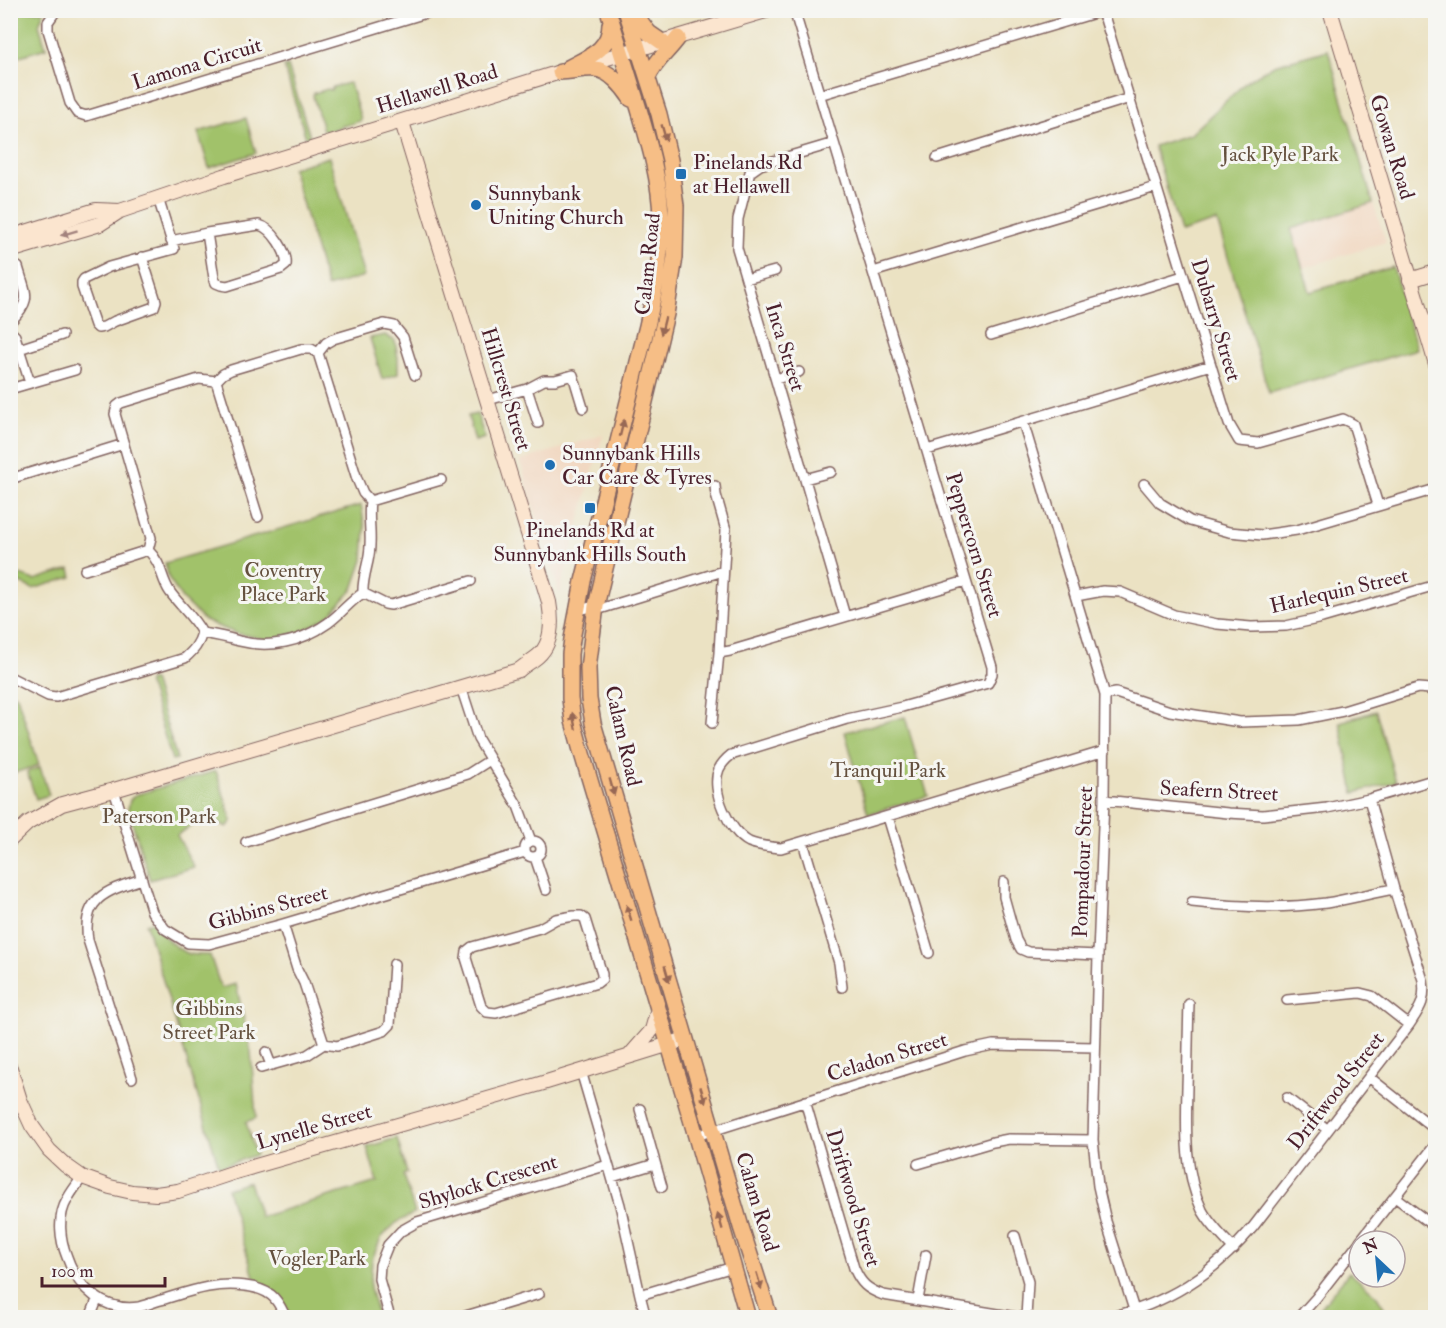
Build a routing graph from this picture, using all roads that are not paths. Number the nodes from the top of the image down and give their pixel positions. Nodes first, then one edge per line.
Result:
1 (59, 10) edge
2 (435, 10) edge
3 (626, 10) edge
4 (632, 10) edge
5 (769, 10) edge
6 (794, 10) edge
7 (1330, 10) edge
8 (609, 13) edge
9 (678, 38) junction
10 (662, 42) junction
11 (638, 49) junction
12 (622, 54) junction
13 (560, 72) junction
14 (648, 77) junction
15 (819, 95) junction
16 (1130, 98) junction
17 (640, 114) junction
18 (402, 122) junction
19 (834, 144) junction
20 (938, 158) dead end
21 (1156, 187) junction
22 (158, 198) junction
23 (207, 233) junction
24 (11, 242) edge
25 (172, 245) junction
26 (142, 257) junction
27 (18, 267) dead end
28 (775, 271) dead end
29 (873, 272) junction
30 (1436, 272) edge
31 (1183, 276) junction
32 (746, 279) junction
33 (1410, 280) junction
34 (10, 322) edge
35 (10, 331) edge
36 (62, 335) dead end
37 (991, 335) dead end
38 (19, 349) junction
39 (318, 353) junction
40 (1436, 364) edge
41 (1211, 366) junction
42 (75, 370) dead end
43 (799, 372) dead end
44 (415, 375) dead end
45 (776, 379) junction
46 (216, 381) junction
47 (30, 384) junction
48 (10, 389) edge
49 (527, 389) junction
50 (488, 400) junction
51 (583, 408) dead end
52 (1023, 422) junction
53 (538, 423) dead end
54 (124, 444) junction
55 (927, 450) junction
56 (831, 472) dead end
57 (10, 479) edge
58 (805, 479) junction
59 (441, 480) dead end
60 (1144, 484) dead end
61 (715, 486) dead end
62 (1436, 489) edge
63 (370, 501) junction
64 (1378, 505) junction
65 (258, 517) dead end
66 (148, 550) junction
67 (85, 570) dead end
68 (723, 571) junction
69 (471, 581) dead end
70 (966, 581) junction
71 (1436, 585) edge
72 (363, 593) junction
73 (1076, 596) junction
74 (596, 606) junction
75 (578, 610) junction
76 (845, 616) junction
77 (202, 633) junction
78 (719, 652) junction
79 (10, 677) edge
80 (461, 687) junction
81 (1433, 693) edge
82 (1105, 694) junction
83 (712, 723) dead end
84 (1105, 751) junction
85 (490, 760) junction
86 (1436, 779) edge
87 (114, 790) junction
88 (1369, 799) junction
89 (1104, 800) junction
90 (888, 817) junction
91 (10, 840) edge
92 (531, 841) junction
93 (246, 842) dead end
94 (803, 842) junction
95 (525, 852) junction
96 (535, 857) junction
97 (142, 879) junction
98 (1004, 882) dead end
99 (1394, 889) junction
100 (546, 890) dead end
101 (1192, 902) dead end
102 (556, 919) joint
103 (283, 924) junction
104 (929, 953) dead end
105 (1098, 955) junction
106 (394, 964) dead end
107 (842, 987) dead end
108 (1287, 1000) dead end
109 (1189, 1004) dead end
110 (658, 1009) junction
111 (1409, 1025) junction
112 (686, 1039) junction
113 (324, 1044) junction
114 (669, 1044) junction
115 (1095, 1047) junction
116 (266, 1052) dead end
117 (630, 1056) junction
118 (271, 1065) junction
119 (10, 1068) edge
120 (261, 1068) dead end
121 (581, 1071) junction
122 (1369, 1077) junction
123 (132, 1078) dead end
124 (1287, 1098) dead end
125 (805, 1101) junction
126 (640, 1109) dead end
127 (714, 1130) junction
128 (1328, 1130) junction
129 (1436, 1130) edge
130 (696, 1136) junction
131 (1093, 1140) junction
132 (1436, 1144) edge
133 (655, 1164) junction
134 (918, 1164) dead end
135 (609, 1165) junction
136 (82, 1177) junction
137 (612, 1177) junction
138 (662, 1187) dead end
139 (1395, 1197) junction
140 (1436, 1228) edge
141 (1370, 1229) edge
142 (1016, 1236) dead end
143 (1234, 1249) junction
144 (926, 1255) dead end
145 (1347, 1259) edge
146 (733, 1267) junction
147 (539, 1294) dead end
148 (640, 1295) junction
149 (97, 1300) junction
150 (918, 1300) junction
151 (1134, 1310) junction
152 (90, 1317) edge
153 (286, 1317) edge
154 (390, 1317) edge
155 (459, 1317) edge
156 (646, 1317) edge
157 (748, 1317) edge
158 (770, 1317) edge
159 (1024, 1317) edge
160 (1106, 1317) edge
161 (1298, 1317) edge

1 - 2 street, Lamona Circuit
3 - 11 main road, Calam Road
4 - 10 main road
5 - 9 street, Hellawell Road
6 - 15 street, Peppercorn Street
7 - 33 street, Gowan Road
8 - 12 main road
8 - 13 main road
9 - 10 street, Hellawell Road
9 - 14 main road
10 - 11 street, Hellawell Road
11 - 12 street, Hellawell Road
11 - 14 main road, Calam Road
12 - 13 street, Hellawell Road
12 - 17 main road
13 - 17 main road
13 - 18 street, Hellawell Road
14 -> 74 main road, Calam Road
15 - 16 street, Dubarry Street
15 - 19 street, Peppercorn Street
16 - 20 street
16 - 21 street, Dubarry Street
75 -> 17 main road, Calam Road
18 - 22 street, Hellawell Road
18 - 50 street, Hillcrest Street
19 - 29 street, Peppercorn Street
19 - 32 street, Inca Street
21 - 29 street
21 - 31 street, Dubarry Street
22 - 24 street, Hellawell Road
22 - 25 street
23 - 23 street
23 - 25 street
25 - 26 street
26 - 26 street
27 - 34 street
28 - 32 street
29 - 55 street, Peppercorn Street
30 - 33 street
31 - 37 street
31 - 41 street, Dubarry Street
32 - 45 street, Inca Street
33 - 40 street, Gowan Road
35 - 38 street
36 - 38 street
38 - 47 street
39 - 44 street
39 - 46 street
39 - 63 street
41 - 52 street
41 - 64 street, Dubarry Street
42 - 47 street
43 - 45 street
45 - 58 street, Inca Street
46 - 54 street
46 - 65 street
47 - 48 street
49 - 50 street
49 - 51 street
49 - 53 street
50 - 80 street, Hillcrest Street
52 - 55 street
52 - 73 street, Pompadour Street
54 - 57 street
54 - 66 street
55 - 70 street, Peppercorn Street
56 - 58 street
58 - 76 street, Inca Street
59 - 63 street
60 - 64 street
61 - 68 street
62 - 64 street
63 - 72 street
66 - 67 street
66 - 77 street
68 - 74 street
68 - 78 street
69 - 72 street
70 - 76 street
70 - 94 street, Peppercorn Street
71 - 73 street, Harlequin Street
72 - 77 street
73 - 82 street, Pompadour Street
74 - 75 street
74 -> 112 main road, Calam Road
110 -> 75 main road, Calam Road
76 - 78 street
77 - 79 street
78 - 83 street
80 - 85 street
80 - 87 street
81 - 82 street
82 - 84 street, Pompadour Street
84 - 89 street, Pompadour Street
84 - 90 street
85 - 92 street
85 - 93 street
86 - 88 street, Seafern Street
87 - 91 street
87 - 97 street, Gibbins Street
88 - 89 street, Seafern Street
88 - 99 street, Driftwood Street
89 - 105 street, Pompadour Street
90 - 94 street
90 - 104 street
92 - 95 street
92 - 96 street
94 - 107 street
95 - 96 street
95 - 103 street, Gibbins Street
96 - 100 street
97 - 103 street, Gibbins Street
97 - 123 street
98 - 105 street
99 - 101 street
99 - 111 street, Driftwood Street
102 - 102 street
103 - 113 street
105 - 115 street, Pompadour Street
106 - 113 street
108 - 111 street
109 - 143 street
110 - 114 main road, Calam Road
110 - 117 street
111 - 122 street, Driftwood Street
112 - 114 street, Lynelle Street
112 -> 127 main road, Calam Road
113 - 118 street
114 - 117 street, Lynelle Street
114 - 130 main road, Calam Road
115 - 125 street, Celadon Street
115 - 131 street, Pompadour Street
116 - 118 street
117 - 121 street, Lynelle Street
118 - 120 street
119 - 136 street, Lynelle Street
121 - 135 street
121 - 136 street, Lynelle Street
122 - 128 street, Driftwood Street
122 - 129 street
124 - 128 street
125 - 127 street, Celadon Street
125 - 150 street, Driftwood Street
126 - 133 street
127 - 130 street, Celadon Street
127 -> 158 main road, Calam Road
128 - 143 street, Driftwood Street
146 -> 130 main road, Calam Road
131 - 134 street
131 - 151 street, Pompadour Street
132 - 139 street
133 - 137 street
133 - 138 street
135 - 137 street
135 - 154 street, Shylock Crescent
136 - 149 street
137 - 148 street
139 - 140 street
139 - 141 street
142 - 159 street
143 - 151 street, Driftwood Street
144 - 150 street
145 - 161 street
146 - 148 street
146 - 157 main road, Calam Road
147 - 155 street
148 - 156 street
149 - 152 street
149 - 153 street
150 - 159 street, Driftwood Street
151 - 160 street, Driftwood Street

